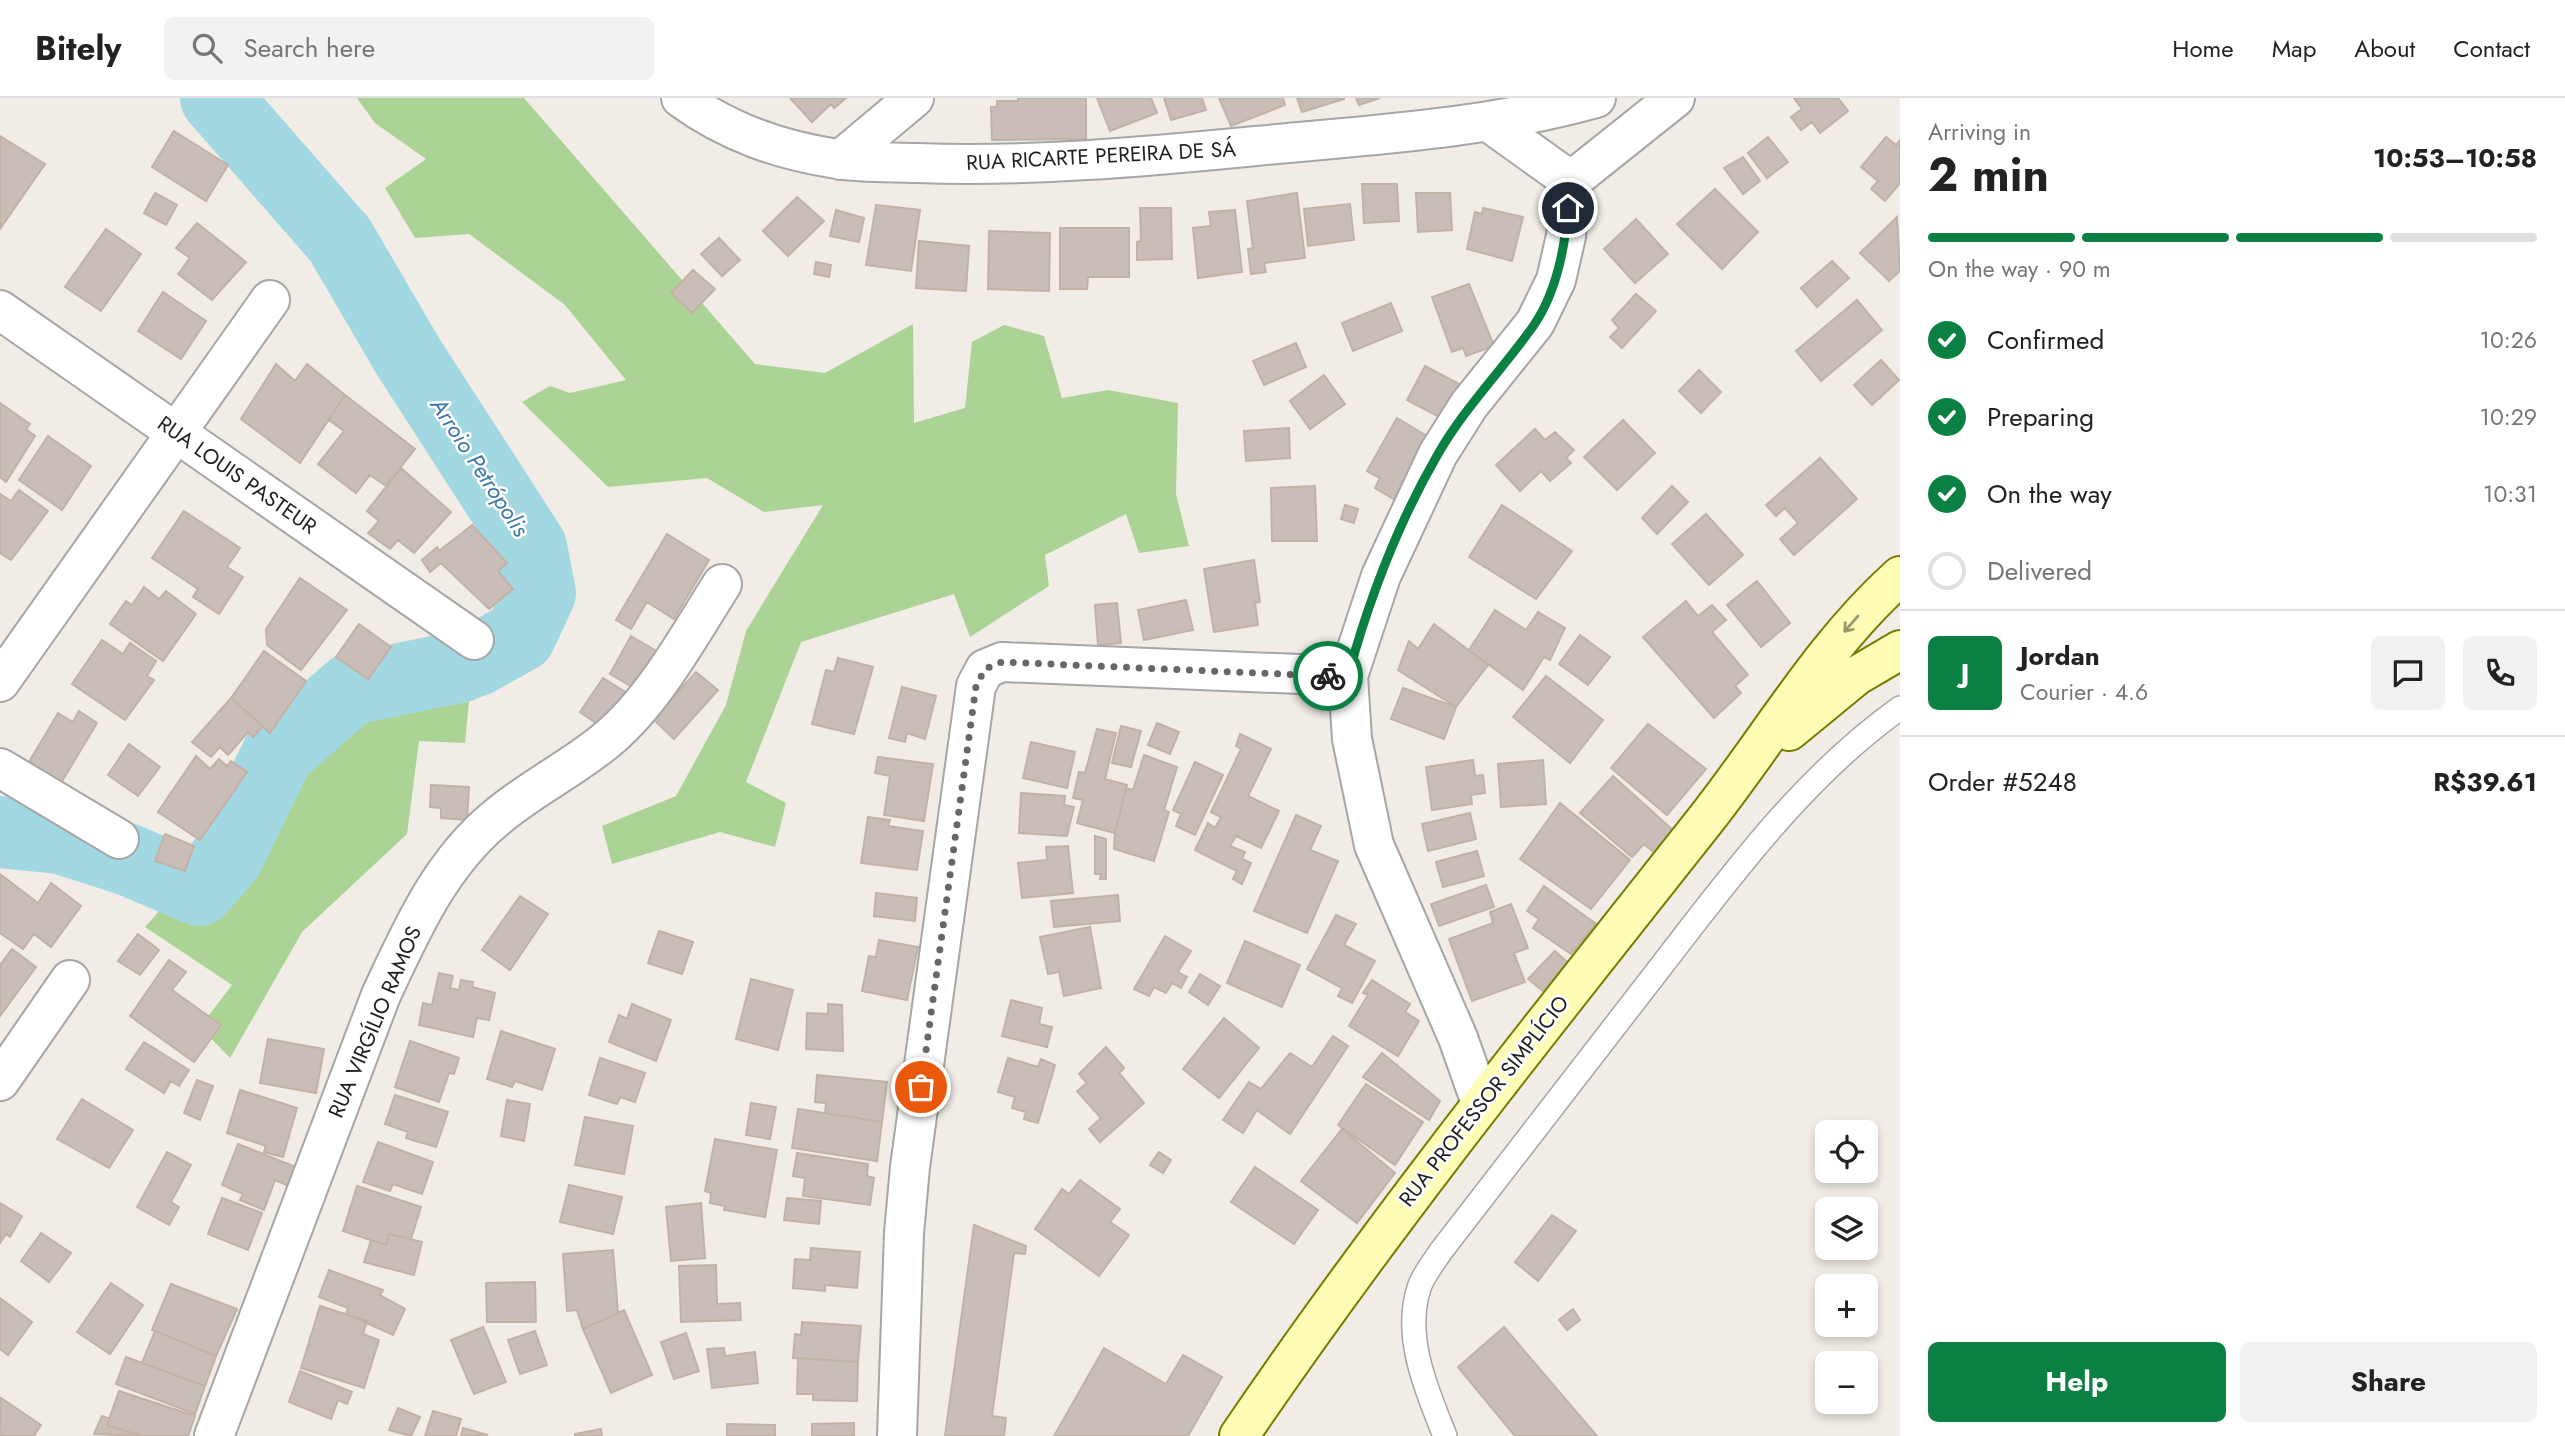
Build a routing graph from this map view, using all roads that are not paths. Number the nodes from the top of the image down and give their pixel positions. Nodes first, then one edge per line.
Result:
1 (681, 98) edge
2 (914, 98) edge
3 (1596, 98) edge
4 (1675, 98) edge
5 (1490, 123) junction
6 (840, 160) junction
7 (1571, 181) junction
8 (270, 300) dead end
9 (0, 310) edge
10 (176, 433) junction
11 (1900, 576) edge
12 (722, 584) dead end
13 (474, 640) dead end
14 (1900, 650) edge
15 (1348, 676) junction
16 (0, 681) edge
17 (1900, 708) edge
18 (0, 768) edge
19 (1741, 775) junction
20 (120, 839) dead end
21 (71, 980) dead end
22 (0, 1081) edge
23 (1481, 1103) junction
24 (214, 1436) edge
25 (897, 1436) edge
26 (1239, 1436) edge
27 (1445, 1436) edge

1 - 6 street, RUA RICARTE PEREIRA DE SÁ
2 - 6 street
3 - 5 street, RUA RICARTE PEREIRA DE SÁ
4 - 7 street
5 - 6 street, RUA RICARTE PEREIRA DE SÁ
5 - 7 street
7 - 15 street
8 - 10 street
9 - 10 street, RUA LOUIS PASTEUR
10 - 13 street, RUA LOUIS PASTEUR
10 - 16 street
11 -> 19 street, RUA PROFESSOR SIMPLÍCIO
12 - 24 street, RUA VIRGÍLIO RAMOS
14 - 19 street, RUA PROFESSOR SIMPLÍCIO
15 - 23 street
15 - 25 street
17 - 27 lane
18 - 20 street
19 - 23 street, RUA PROFESSOR SIMPLÍCIO
21 - 22 street
23 - 26 street, RUA PROFESSOR SIMPLÍCIO

